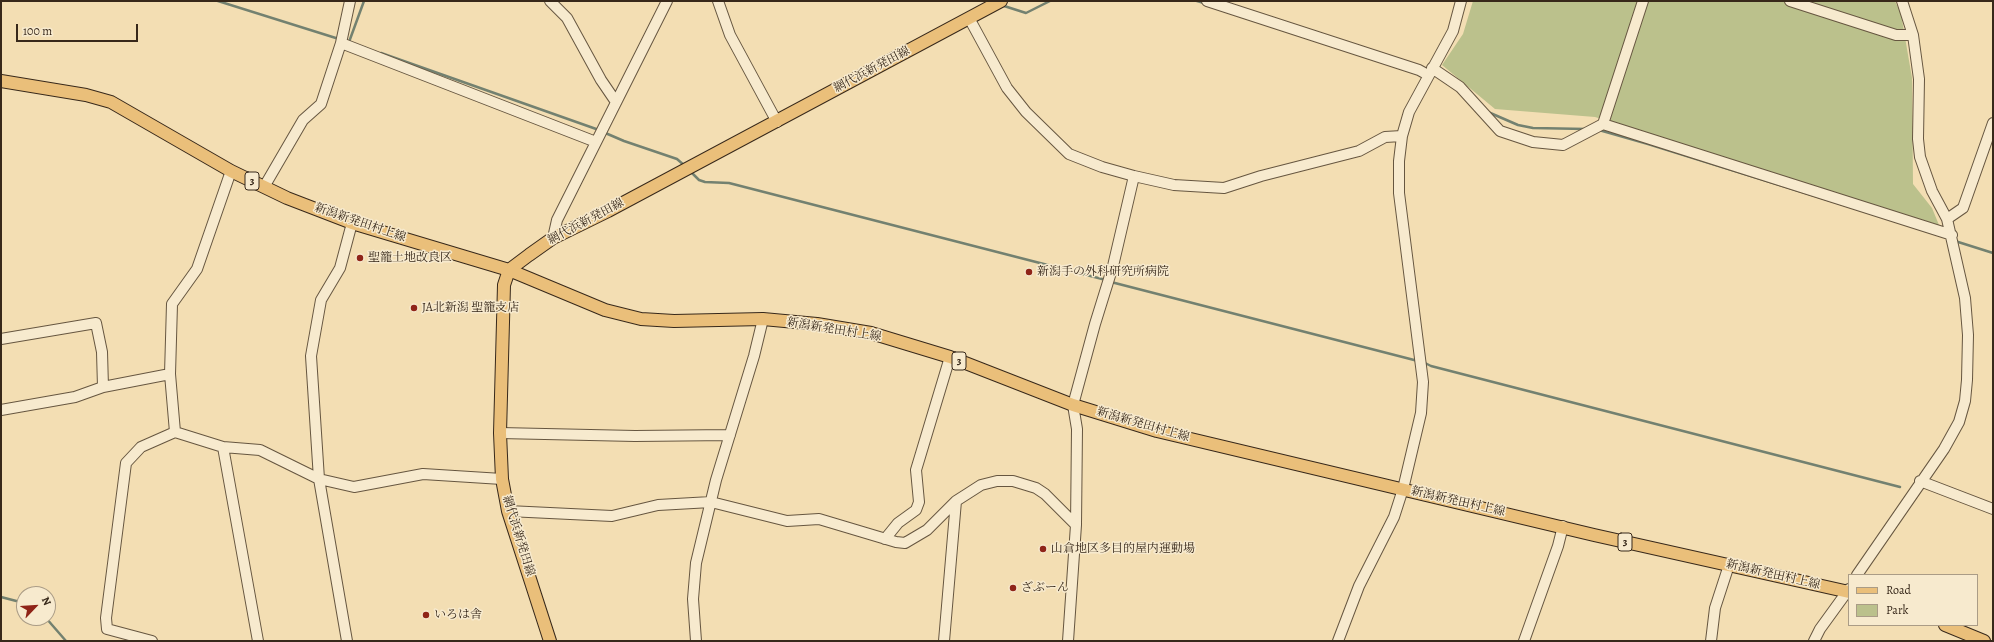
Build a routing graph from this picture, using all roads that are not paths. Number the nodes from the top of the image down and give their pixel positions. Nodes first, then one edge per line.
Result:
1 (350, 1) edge
2 (550, 1) edge
3 (666, 1) edge
4 (718, 1) edge
5 (1207, 1) edge
6 (1462, 1) edge
7 (1643, 1) edge
8 (1790, 1) edge
9 (1902, 1) edge
10 (995, 2) edge
11 (969, 18) junction
12 (1913, 35) junction
13 (340, 43) junction
14 (1430, 72) junction
15 (1, 81) edge
16 (616, 102) junction
17 (776, 122) junction
18 (1993, 123) edge
19 (1603, 124) junction
20 (1402, 136) junction
21 (596, 142) junction
22 (231, 171) junction
23 (1134, 176) junction
24 (264, 187) junction
25 (1948, 220) junction
26 (352, 223) junction
27 (1952, 235) junction
28 (553, 238) junction
29 (509, 270) junction
30 (763, 319) junction
31 (1, 339) edge
32 (950, 357) junction
33 (170, 374) junction
34 (103, 387) junction
35 (1073, 405) junction
36 (1, 410) edge
37 (175, 432) junction
38 (500, 433) junction
39 (730, 435) junction
40 (223, 446) junction
41 (319, 479) junction
42 (502, 479) junction
43 (1920, 481) junction
44 (1403, 489) junction
45 (956, 501) junction
46 (711, 502) junction
47 (1993, 509) edge
48 (508, 511) junction
49 (1076, 525) junction
50 (1563, 526) junction
51 (885, 539) junction
52 (1729, 565) junction
53 (1858, 574) edge
54 (1848, 591) edge
55 (1848, 592) edge
56 (1947, 626) edge
57 (1713, 639) edge
58 (152, 641) edge
59 (258, 641) edge
60 (347, 641) edge
61 (550, 641) edge
62 (696, 641) edge
63 (944, 641) edge
64 (1068, 641) edge
65 (1338, 641) edge
66 (1524, 641) edge
67 (1814, 641) edge
68 (1984, 641) edge

1 - 13 street
2 - 16 street
3 - 16 street
4 - 17 street
5 - 14 street
6 - 14 street
7 - 19 street
8 - 12 street
9 - 12 street
10 - 11 main road, 網代浜新発田線
11 - 17 main road, 網代浜新発田線
11 - 23 street
12 - 25 street
13 - 21 street
13 - 24 street
14 - 19 street
14 - 20 street
15 - 22 main road, 新潟新発田村上線 / 3
16 - 21 street
17 - 28 main road, 網代浜新発田線
18 - 25 street
19 - 27 street
20 - 23 street
20 - 44 street
21 - 28 street
22 - 24 main road, 新潟新発田村上線 / 3
22 - 33 street
23 - 35 street
24 - 26 main road, 新潟新発田村上線 / 3
25 - 27 street
26 - 29 main road, 新潟新発田村上線 / 3
26 - 41 street
27 - 43 street
28 - 29 main road, 網代浜新発田線
29 - 30 main road, 新潟新発田村上線 / 3
29 - 38 main road, 網代浜新発田線
30 - 32 main road, 新潟新発田村上線 / 3
30 - 39 street
31 - 34 street
32 - 35 main road, 新潟新発田村上線 / 3
32 - 51 street
33 - 34 street
33 - 37 street
34 - 36 street
35 - 44 main road, 新潟新発田村上線 / 3
35 - 49 street
37 - 40 street
37 - 58 street
38 - 39 street
38 - 42 main road, 網代浜新発田線
39 - 46 street
40 - 41 street
40 - 59 street
41 - 42 street
41 - 60 street
42 - 48 main road, 網代浜新発田線
43 - 47 street
43 - 53 street
44 - 50 main road, 新潟新発田村上線 / 3
44 - 65 street
45 - 49 street
45 - 51 street
45 - 63 street
46 - 48 street
46 - 51 street
46 - 62 street
48 - 61 main road, 網代浜新発田線
49 - 64 street
50 - 52 main road, 新潟新発田村上線 / 3
50 - 66 street
52 - 54 main road, 新潟新発田村上線 / 3
52 - 57 street
55 - 67 street
56 - 68 main road

